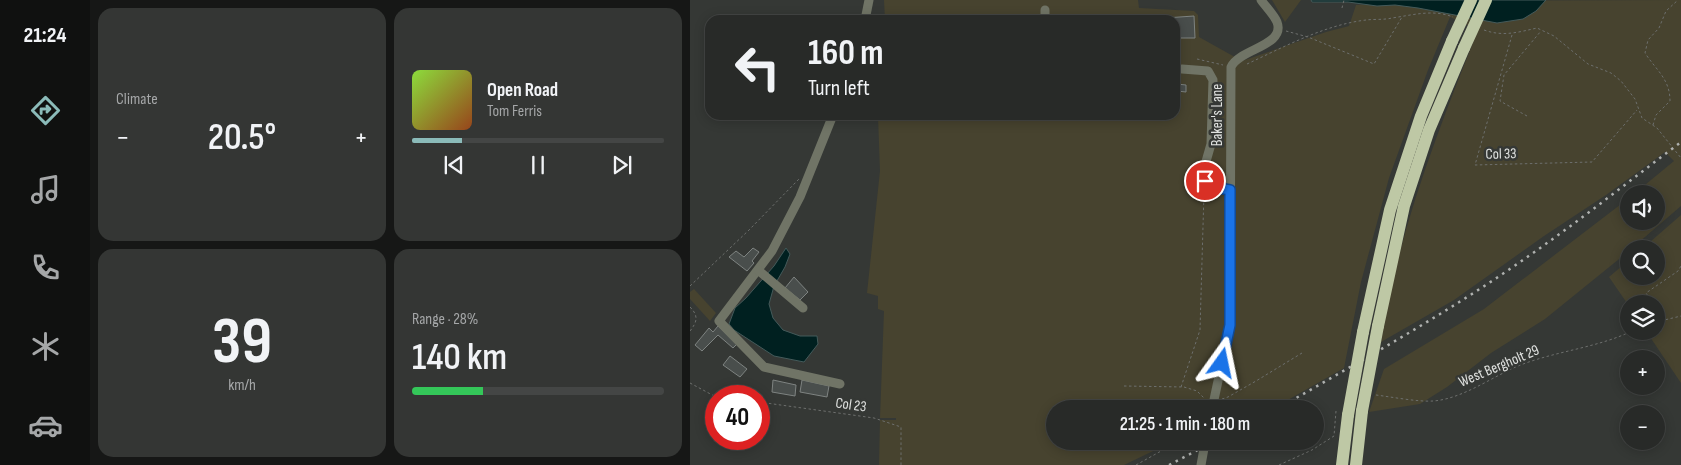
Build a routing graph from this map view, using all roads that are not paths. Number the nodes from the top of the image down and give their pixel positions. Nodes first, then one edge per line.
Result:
1 (869, 0) edge
2 (1261, 0) edge
3 (1471, 0) edge
4 (1486, 0) edge
5 (1044, 10) dead end
6 (866, 15) edge
7 (1044, 15) edge
8 (1182, 69) dead end
9 (831, 120) edge
10 (1230, 190) junction
11 (758, 270) junction
12 (803, 308) dead end
13 (840, 384) dead end
14 (1214, 400) edge
15 (1203, 450) edge
16 (1200, 465) edge
17 (1342, 465) edge
18 (1356, 465) edge

1 - 6 street
2 - 10 street, Baker's Lane
3 - 17 highway, bridge
4 - 18 highway, bridge
5 - 7 street
8 - 10 street
9 - 11 street
10 - 14 street, Baker's Lane
11 - 12 street
11 - 13 street
15 - 16 street, bridge

